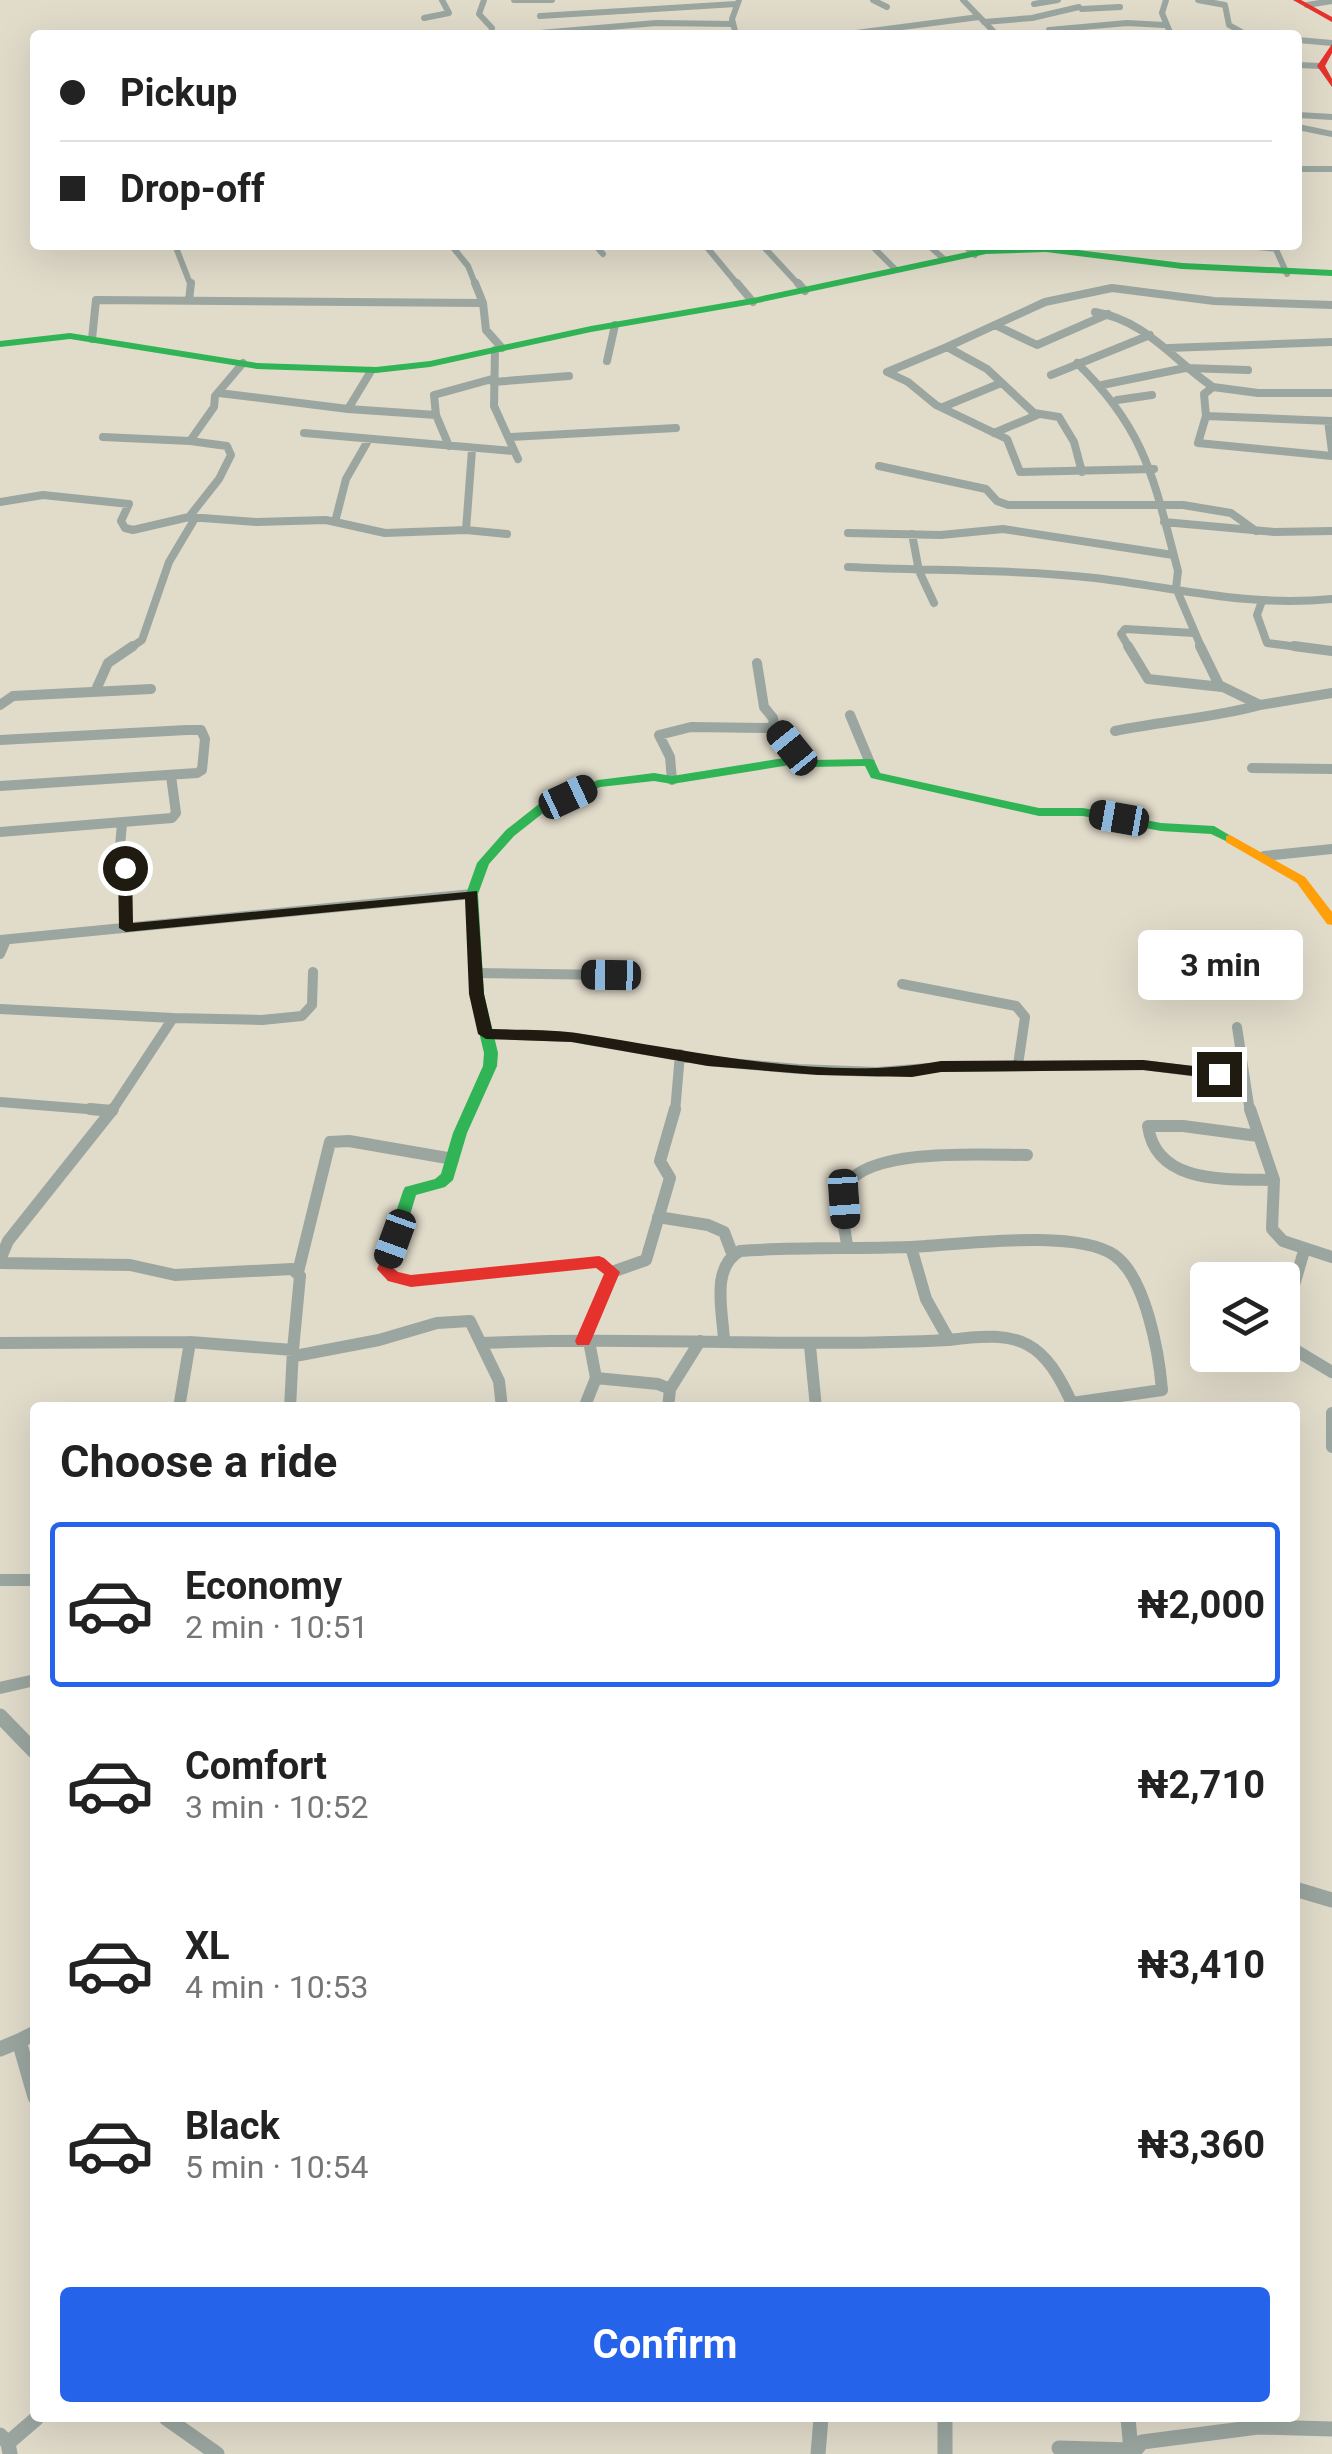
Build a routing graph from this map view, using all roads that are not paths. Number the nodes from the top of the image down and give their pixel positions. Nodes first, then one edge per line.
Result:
1 (442, 0) edge
2 (484, 0) edge
3 (514, 0) edge
4 (535, 0) edge
5 (552, 0) edge
6 (873, 0) edge
7 (963, 0) edge
8 (1058, 0) edge
9 (1166, 0) edge
10 (1198, 0) edge
11 (738, 2) edge
12 (1302, 2) edge
13 (1034, 4) dead end
14 (1079, 5) edge
15 (887, 7) dead end
16 (1120, 7) dead end
17 (1331, 14) edge
18 (540, 16) junction
19 (424, 18) dead end
20 (981, 20) junction
21 (733, 24) junction
22 (1101, 24) junction
23 (1164, 25) junction
24 (492, 30) edge
25 (540, 30) edge
26 (582, 30) edge
27 (735, 30) edge
28 (885, 30) edge
29 (992, 30) edge
30 (1049, 30) dead end
31 (1168, 30) edge
32 (1238, 30) edge
33 (1302, 41) edge
34 (1332, 45) edge
35 (1302, 66) edge
36 (1328, 76) edge
37 (1302, 116) edge
38 (1332, 116) edge
39 (1302, 128) edge
40 (1332, 134) edge
41 (1332, 168) edge
42 (1302, 169) edge
43 (178, 250) edge
44 (454, 250) edge
45 (599, 250) edge
46 (710, 250) edge
47 (767, 250) edge
48 (876, 250) edge
49 (934, 250) edge
50 (970, 250) edge
51 (1046, 250) edge
52 (1277, 250) edge
53 (603, 254) dead end
54 (944, 259) junction
55 (896, 269) junction
56 (1332, 273) edge
57 (1287, 274) junction
58 (805, 291) junction
59 (189, 300) junction
60 (753, 302) junction
61 (484, 303) junction
62 (1332, 305) edge
63 (1095, 312) dead end
64 (1108, 314) junction
65 (615, 325) junction
66 (995, 325) junction
67 (1150, 335) junction
68 (92, 338) junction
69 (1332, 342) edge
70 (0, 344) edge
71 (948, 347) junction
72 (1169, 348) junction
73 (498, 349) junction
74 (607, 362) dead end
75 (1077, 362) junction
76 (243, 363) junction
77 (1185, 368) junction
78 (371, 370) junction
79 (1248, 370) dead end
80 (1051, 375) dead end
81 (569, 376) dead end
82 (492, 380) junction
83 (1001, 383) junction
84 (1102, 385) junction
85 (1213, 387) junction
86 (219, 392) junction
87 (1332, 393) edge
88 (1152, 395) dead end
89 (1117, 400) junction
90 (943, 408) junction
91 (348, 409) junction
92 (436, 415) junction
93 (1037, 415) junction
94 (1206, 416) junction
95 (1330, 421) edge
96 (676, 428) dead end
97 (304, 433) dead end
98 (994, 433) junction
99 (103, 437) dead end
100 (511, 438) junction
101 (369, 439) junction
102 (190, 441) junction
103 (449, 446) junction
104 (472, 450) junction
105 (1332, 454) edge
106 (878, 466) dead end
107 (1154, 469) junction
108 (1082, 472) junction
109 (0, 502) edge
110 (1005, 504) junction
111 (1159, 504) junction
112 (192, 518) junction
113 (335, 522) junction
114 (1164, 522) junction
115 (466, 530) junction
116 (1002, 530) junction
117 (1256, 531) junction
118 (1332, 531) edge
119 (848, 533) dead end
120 (507, 534) dead end
121 (912, 534) junction
122 (1173, 555) junction
123 (848, 568) dead end
124 (919, 571) junction
125 (1179, 592) junction
126 (1332, 598) edge
127 (1262, 601) junction
128 (934, 604) dead end
129 (1194, 633) junction
130 (1332, 650) edge
131 (756, 663) dead end
132 (1222, 687) junction
133 (150, 688) dead end
134 (96, 692) junction
135 (1332, 692) edge
136 (1260, 705) junction
137 (0, 706) edge
138 (850, 715) dead end
139 (774, 728) junction
140 (1115, 731) dead end
141 (0, 740) edge
142 (870, 763) junction
143 (804, 764) junction
144 (1252, 768) dead end
145 (1332, 768) edge
146 (171, 776) junction
147 (672, 780) junction
148 (0, 786) edge
149 (122, 824) junction
150 (0, 832) edge
151 (1332, 849) edge
152 (1264, 856) junction
153 (472, 894) junction
154 (1330, 916) edge
155 (126, 928) junction
156 (3, 940) edge
157 (0, 954) edge
158 (313, 972) dead end
159 (475, 972) junction
160 (611, 975) dead end
161 (902, 984) dead end
162 (0, 1008) edge
163 (173, 1018) junction
164 (1237, 1027) dead end
165 (486, 1034) junction
166 (680, 1054) junction
167 (1018, 1066) junction
168 (1245, 1078) junction
169 (0, 1102) edge
170 (112, 1112) junction
171 (1258, 1136) junction
172 (1027, 1155) dead end
173 (453, 1159) junction
174 (1274, 1180) junction
175 (658, 1217) junction
176 (847, 1245) junction
177 (911, 1247) junction
178 (1304, 1250) junction
179 (732, 1253) junction
180 (1332, 1256) edge
181 (0, 1261) edge
182 (1300, 1264) edge
183 (298, 1272) junction
184 (612, 1272) junction
185 (950, 1340) junction
186 (586, 1341) junction
187 (700, 1341) junction
188 (724, 1341) junction
189 (190, 1342) junction
190 (0, 1343) edge
191 (482, 1343) junction
192 (810, 1346) junction
193 (1300, 1349) edge
194 (294, 1353) junction
195 (1332, 1372) edge
196 (596, 1378) junction
197 (670, 1389) junction
198 (180, 1402) edge
199 (290, 1402) edge
200 (502, 1402) edge
201 (586, 1402) edge
202 (669, 1402) edge
203 (815, 1402) edge
204 (1072, 1402) edge
205 (1091, 1402) edge
206 (1332, 1413) edge
207 (1332, 1447) edge
208 (0, 1580) edge
209 (30, 1580) edge
210 (30, 1681) edge
211 (0, 1688) edge
212 (0, 1716) edge
213 (30, 1747) edge
214 (1300, 1890) edge
215 (1332, 1900) edge
216 (30, 2036) edge
217 (19, 2041) junction
218 (0, 2049) edge
219 (30, 2080) edge
220 (32, 2422) edge
221 (172, 2422) edge
222 (821, 2422) edge
223 (945, 2422) edge
224 (1128, 2422) edge
225 (1332, 2430) edge
226 (6, 2444) edge
227 (1060, 2448) dead end
228 (1132, 2452) edge
229 (217, 2454) edge
230 (818, 2454) edge
231 (945, 2454) edge

1 - 19 street
2 - 24 street
3 - 4 street
4 - 5 street
4 - 18 street
6 - 15 street
7 - 20 street
8 - 13 street
9 - 23 street
10 - 32 street
11 - 18 street
11 - 21 street
12 - 17 street
14 - 16 street
14 - 20 street
14 - 22 street
18 - 25 street
20 - 28 street
20 - 29 street
21 - 26 street
21 - 27 street
22 - 23 street
22 - 30 street
23 - 31 street
33 - 34 street
34 - 36 street
35 - 36 street
37 - 38 street
39 - 40 street
41 - 42 street
43 - 59 street
44 - 61 street
45 - 53 street
46 - 60 street
47 - 58 street
48 - 55 street
49 - 54 street
50 - 54 street
51 - 57 street
52 - 57 street
54 - 55 street
55 - 58 street
56 - 57 street
58 - 60 street
59 - 61 street
59 - 68 street
60 - 65 street
61 - 73 street
62 - 66 street
63 - 64 street
64 - 66 street
64 - 67 street
65 - 73 street
65 - 74 street
66 - 71 street
67 - 72 street
67 - 75 street
68 - 70 street
68 - 76 street
69 - 72 street
71 - 83 street
71 - 90 street
72 - 77 street
73 - 78 street
73 - 82 street
75 - 80 street
75 - 84 street
76 - 78 street
76 - 86 street
77 - 79 street
77 - 84 street
77 - 85 street
78 - 91 street
81 - 82 street
82 - 92 street
82 - 100 street
83 - 90 street
83 - 93 street
84 - 89 street
85 - 87 street
85 - 94 street
86 - 91 street
86 - 102 street
88 - 89 street
89 - 107 street
90 - 98 street
91 - 92 street
92 - 103 street
93 - 98 street
93 - 108 street
94 - 95 street
94 - 105 street
95 - 105 street
96 - 100 street
97 - 101 street
98 - 108 street
99 - 102 street
100 - 104 street
101 - 103 street
101 - 113 street
102 - 112 street
103 - 104 street
104 - 115 street
106 - 110 street
107 - 108 street
107 - 111 street
109 - 112 street
110 - 111 street
110 - 116 street
111 - 114 street
111 - 117 street
112 - 113 street
112 - 134 street
113 - 115 street
114 - 117 street
114 - 122 street
115 - 120 street
116 - 121 street
116 - 122 street
117 - 118 street
119 - 121 street
121 - 124 street
122 - 125 street
123 - 124 street
124 - 125 street
124 - 128 street
125 - 127 street
125 - 129 street
126 - 127 street
127 - 130 street
129 - 132 street
129 - 132 street
131 - 139 street
132 - 136 street
133 - 134 street
134 - 137 street
135 - 136 street
136 - 140 street
138 - 142 street
139 - 143 street
139 - 147 street
141 - 146 street
142 - 143 street
142 - 152 street
143 - 147 street
144 - 145 street
146 - 148 street
146 - 149 street
147 - 153 street
149 - 150 street
149 - 155 street
151 - 152 street
152 - 154 street
153 - 155 street
153 - 159 street
155 - 156 street
156 - 157 street
158 - 163 street
159 - 160 street
159 - 165 street
161 - 167 street
162 - 163 street
163 - 170 street
164 - 168 street
165 - 166 street
165 - 173 street
166 - 167 street
166 - 175 street
167 - 168 street
168 - 171 street
169 - 170 street
170 - 181 street
171 - 174 street
171 - 174 street
172 - 176 street
173 - 183 street
173 - 184 street
174 - 178 street
175 - 179 street
175 - 184 street
176 - 177 street
176 - 179 street
177 - 185 street
177 - 205 street
178 - 180 street
178 - 182 street
179 - 188 street
181 - 183 street
183 - 194 street
184 - 186 street
185 - 192 street
185 - 204 street
186 - 187 street
186 - 191 street
186 - 196 street
187 - 188 street
187 - 197 street
188 - 192 street
189 - 190 street
189 - 194 street
189 - 198 street
191 - 194 street
191 - 200 street
192 - 203 street
193 - 195 street
194 - 199 street
196 - 197 street
196 - 201 street
197 - 202 street
206 - 207 street
208 - 209 street
210 - 211 street
212 - 213 street
214 - 215 street
216 - 217 street
217 - 218 street
217 - 219 street
220 - 226 street
221 - 229 street
222 - 230 street
223 - 231 street
224 - 228 street
225 - 228 street
227 - 228 street

